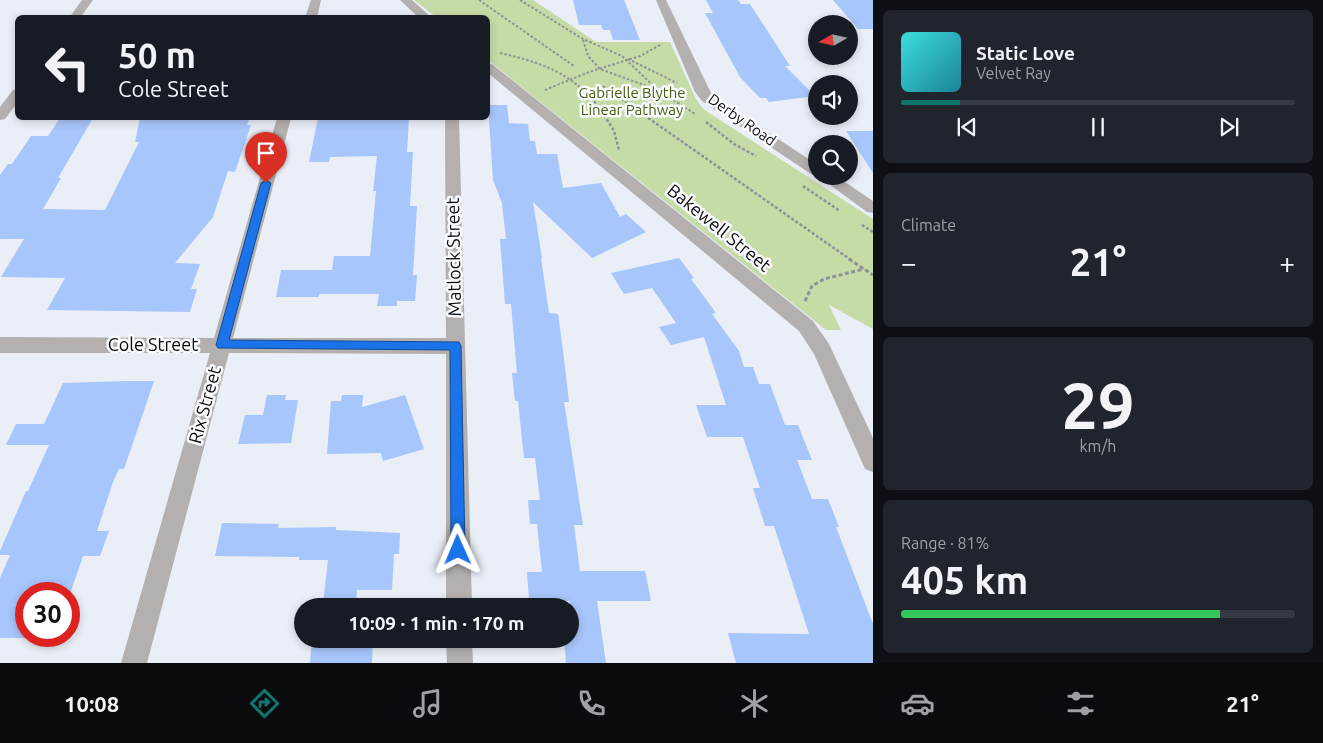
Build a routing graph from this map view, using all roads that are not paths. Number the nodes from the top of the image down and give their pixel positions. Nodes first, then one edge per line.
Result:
1 (88, 0) edge
2 (316, 0) edge
3 (405, 0) edge
4 (661, 0) edge
5 (76, 15) edge
6 (312, 15) edge
7 (423, 15) edge
8 (491, 60) edge
9 (15, 96) edge
10 (0, 116) edge
11 (283, 120) edge
12 (452, 120) edge
13 (808, 166) edge
14 (838, 185) edge
15 (873, 208) edge
16 (0, 345) edge
17 (222, 345) junction
18 (455, 346) junction
19 (873, 462) edge
20 (459, 598) edge
21 (459, 648) edge
22 (134, 663) edge
23 (460, 663) edge

1 - 5 street
2 - 6 street
3 - 7 street
4 - 13 street, Derby Road
8 - 19 street, Bakewell Street
9 - 10 street
11 - 17 street, Rix Street
12 - 18 street, Matlock Street
14 - 15 street
16 - 17 street, Cole Street
17 - 18 street, Cole Street
17 - 22 street, Rix Street
18 - 20 street, Matlock Street
21 - 23 street

